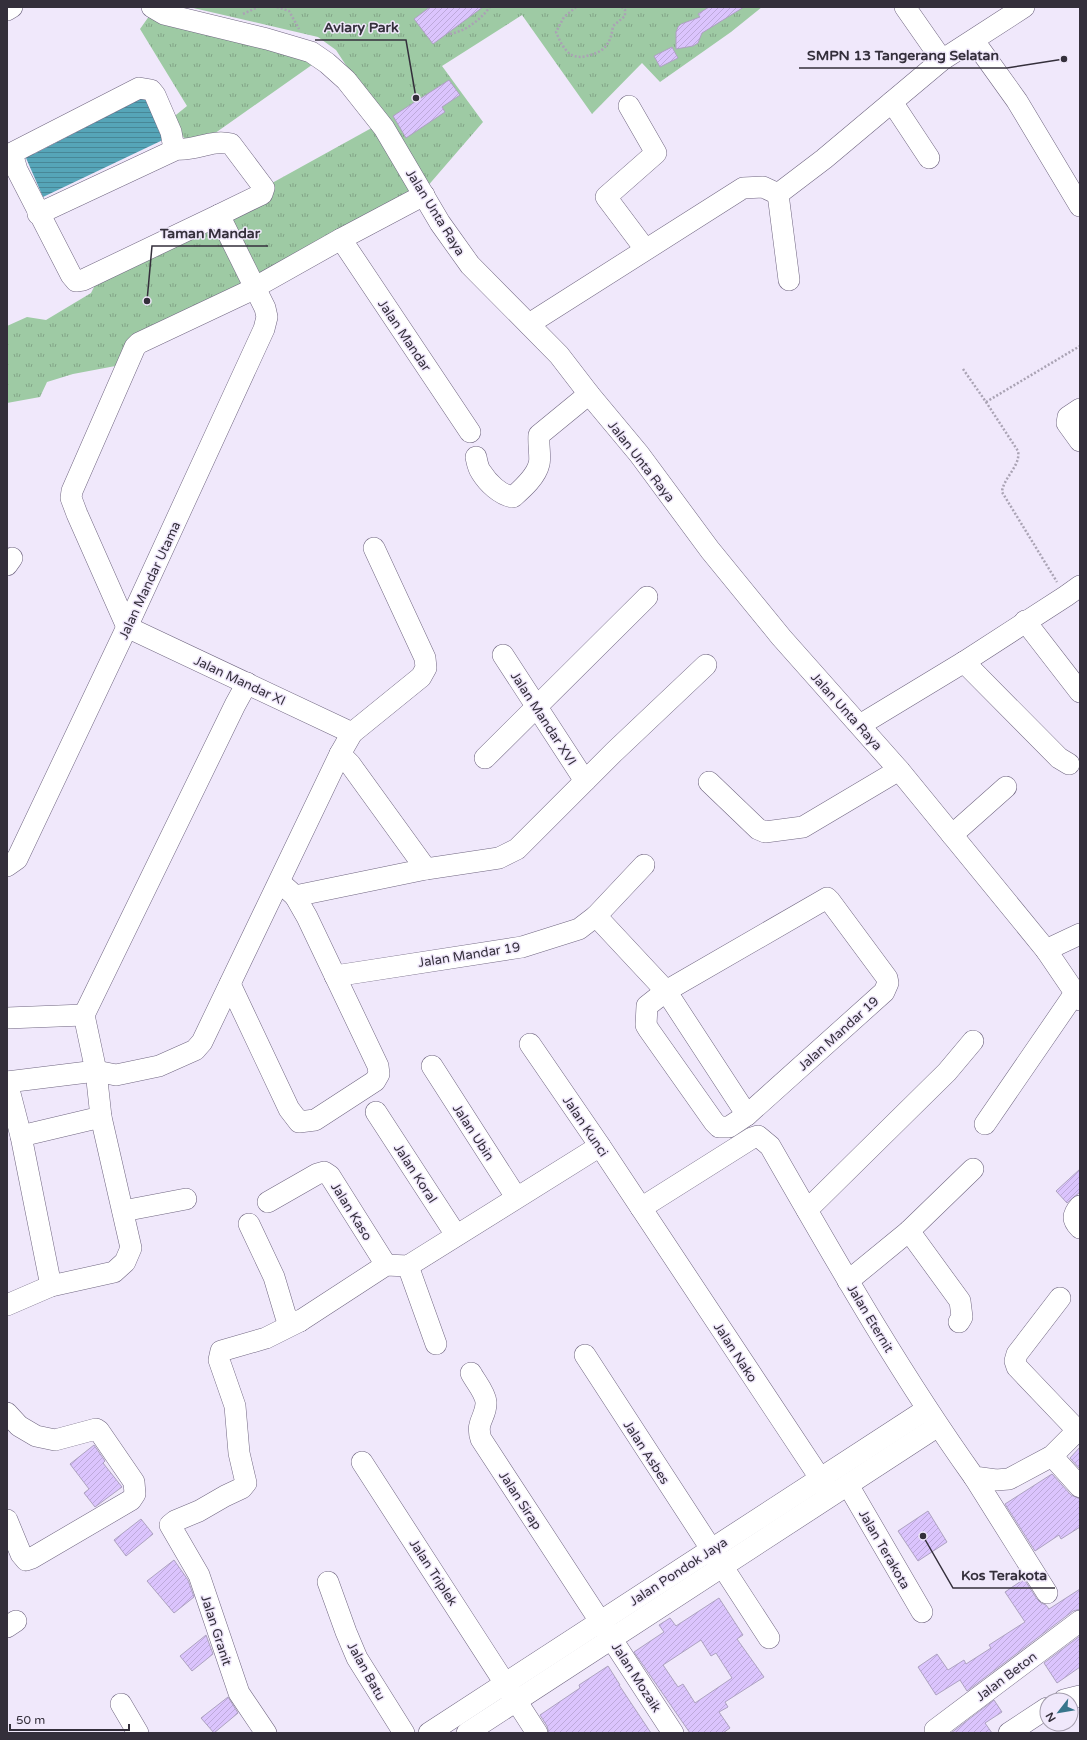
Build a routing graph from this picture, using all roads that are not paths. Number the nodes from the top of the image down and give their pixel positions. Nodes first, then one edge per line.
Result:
1 (12, 7) edge
2 (152, 7) edge
3 (1024, 7) edge
4 (7, 10) edge
5 (915, 10) edge
6 (974, 41) junction
7 (942, 60) junction
8 (892, 102) junction
9 (629, 106) dead end
10 (177, 149) junction
11 (929, 158) dead end
12 (778, 194) junction
13 (424, 195) junction
14 (1080, 206) edge
15 (38, 214) junction
16 (220, 215) junction
17 (341, 239) junction
18 (646, 249) junction
19 (789, 280) dead end
20 (256, 287) junction
21 (529, 324) junction
22 (589, 394) junction
23 (1080, 409) edge
24 (470, 432) dead end
25 (1080, 441) edge
26 (476, 457) dead end
27 (374, 548) dead end
28 (1070, 586) edge
29 (647, 597) dead end
30 (1026, 621) junction
31 (127, 627) junction
32 (503, 655) dead end
33 (964, 662) junction
34 (706, 665) dead end
35 (247, 683) junction
36 (1080, 692) edge
37 (538, 706) junction
38 (860, 726) junction
39 (352, 733) junction
40 (340, 754) junction
41 (485, 758) dead end
42 (1069, 764) dead end
43 (899, 770) junction
44 (585, 781) junction
45 (709, 782) dead end
46 (1006, 787) dead end
47 (952, 835) junction
48 (644, 865) dead end
49 (7, 866) edge
50 (426, 869) junction
51 (279, 882) junction
52 (295, 896) junction
53 (596, 916) junction
54 (1080, 934) edge
55 (1046, 950) junction
56 (335, 976) junction
57 (230, 984) junction
58 (666, 991) junction
59 (1078, 996) edge
60 (84, 1015) junction
61 (7, 1018) edge
62 (972, 1041) dead end
63 (530, 1044) dead end
64 (432, 1066) dead end
65 (96, 1071) junction
66 (7, 1082) edge
67 (376, 1112) dead end
68 (747, 1115) junction
69 (100, 1117) junction
70 (986, 1124) dead end
71 (21, 1136) junction
72 (600, 1146) junction
73 (973, 1169) dead end
74 (516, 1197) junction
75 (186, 1199) dead end
76 (268, 1202) dead end
77 (1080, 1206) edge
78 (641, 1208) junction
79 (807, 1210) junction
80 (123, 1211) junction
81 (249, 1224) dead end
82 (1080, 1228) edge
83 (909, 1231) junction
84 (456, 1234) junction
85 (386, 1265) junction
86 (408, 1266) junction
87 (848, 1281) junction
88 (51, 1286) junction
89 (1060, 1298) dead end
90 (7, 1306) edge
91 (300, 1321) junction
92 (960, 1322) dead end
93 (436, 1344) dead end
94 (584, 1355) dead end
95 (471, 1373) dead end
96 (927, 1409) junction
97 (7, 1413) edge
98 (938, 1426) junction
99 (1079, 1429) edge
100 (1052, 1456) junction
101 (362, 1462) dead end
102 (974, 1477) junction
103 (820, 1479) junction
104 (1009, 1479) junction
105 (1080, 1487) edge
106 (840, 1490) junction
107 (994, 1509) junction
108 (7, 1520) edge
109 (710, 1550) junction
110 (722, 1567) junction
111 (328, 1582) dead end
112 (1047, 1593) dead end
113 (922, 1612) dead end
114 (600, 1621) junction
115 (1080, 1621) edge
116 (612, 1638) junction
117 (769, 1638) dead end
118 (506, 1683) junction
119 (516, 1701) junction
120 (121, 1704) dead end
121 (1039, 1713) edge
122 (138, 1733) edge
123 (266, 1733) edge
124 (404, 1733) edge
125 (429, 1733) edge
126 (467, 1733) edge
127 (537, 1733) edge
128 (673, 1733) edge
129 (935, 1733) edge
130 (1009, 1733) edge

1 - 4 street
2 - 13 street, Jalan Unta Raya
3 - 6 street
5 - 7 street
6 - 7 street
6 - 14 street
7 - 8 street
8 - 11 street
8 - 12 street
9 - 18 street
10 - 15 street
10 - 15 street
10 - 16 street
12 - 18 street
12 - 19 street
13 - 17 street
13 - 21 street, Jalan Unta Raya
15 - 16 street
16 - 20 street, Jalan Mandar Utama
17 - 20 street
17 - 24 street, Jalan Mandar
18 - 21 street
20 - 31 street, Jalan Mandar Utama
20 - 31 street
21 - 22 street, Jalan Unta Raya
22 - 26 street
22 - 38 street, Jalan Unta Raya
23 - 25 street
27 - 39 street
28 - 30 street
29 - 37 street
30 - 33 street
30 - 36 street
31 - 35 street, Jalan Mandar XI
31 - 49 street, Jalan Mandar Utama
32 - 37 street, Jalan Mandar XVI
33 - 38 street
33 - 42 street
34 - 44 street
35 - 39 street, Jalan Mandar XI
35 - 60 street
37 - 41 street
37 - 44 street, Jalan Mandar XVI
38 - 43 street, Jalan Unta Raya
39 - 40 street
40 - 50 street
40 - 51 street
43 - 45 street
43 - 47 street, Jalan Unta Raya
44 - 50 street
46 - 47 street
47 - 55 street, Jalan Unta Raya
48 - 53 street, Jalan Mandar 19
50 - 52 street
51 - 52 street
51 - 57 street
52 - 56 street
53 - 56 street, Jalan Mandar 19
53 - 58 street
54 - 55 street
55 - 59 street, Jalan Unta Raya
56 - 57 street
57 - 65 street
58 - 68 street
58 - 68 street, Jalan Mandar 19
58 - 68 street, Jalan Mandar 19
59 - 70 street
60 - 61 street
60 - 65 street
62 - 79 street
63 - 72 street, Jalan Kunci
64 - 74 street, Jalan Ubin
65 - 66 street
65 - 69 street
66 - 71 street
67 - 84 street, Jalan Koral
69 - 71 street
69 - 80 street
71 - 88 street
72 - 74 street
72 - 78 street, Jalan Kunci
73 - 83 street
74 - 84 street
75 - 80 street
76 - 85 street, Jalan Kaso
77 - 82 street
78 - 79 street, Jalan Eternit
78 - 103 street, Jalan Nako
79 - 87 street, Jalan Eternit
80 - 88 street
81 - 91 street
83 - 87 street
83 - 92 street
84 - 86 street
85 - 86 street
85 - 91 street
86 - 93 street
87 - 96 street, Jalan Eternit
88 - 90 street
89 - 99 street
91 - 123 street, Jalan Granit
94 - 109 street, Jalan Asbes
95 - 114 street, Jalan Sirap
96 - 98 street, Jalan Eternit
96 - 103 street, Jalan Pondok Jaya
97 - 108 street
98 - 102 street
98 - 106 street, Jalan Pondok Jaya
99 - 100 street
100 - 104 street
100 - 105 street
101 - 118 street, Jalan Triplek
102 - 104 street
102 - 107 street
103 - 106 street, Jalan Nako
103 - 109 street, Jalan Pondok Jaya
104 - 107 street
106 - 110 street, Jalan Pondok Jaya
106 - 113 street, Jalan Terakota
107 - 112 street
109 - 110 street, Jalan Asbes
109 - 114 street, Jalan Pondok Jaya
110 - 116 street, Jalan Pondok Jaya
110 - 117 street, Jalan Asbes
111 - 124 street, Jalan Batu
114 - 116 street, Jalan Mozaik
114 - 118 street, Jalan Pondok Jaya
115 - 129 street, Jalan Beton
116 - 119 street, Jalan Pondok Jaya
116 - 128 street, Jalan Mozaik
118 - 119 street, Jalan Triplek
118 - 125 street, Jalan Pondok Jaya
119 - 126 street, Jalan Pondok Jaya
119 - 127 street, Jalan Triplek
120 - 122 street
121 - 130 street

